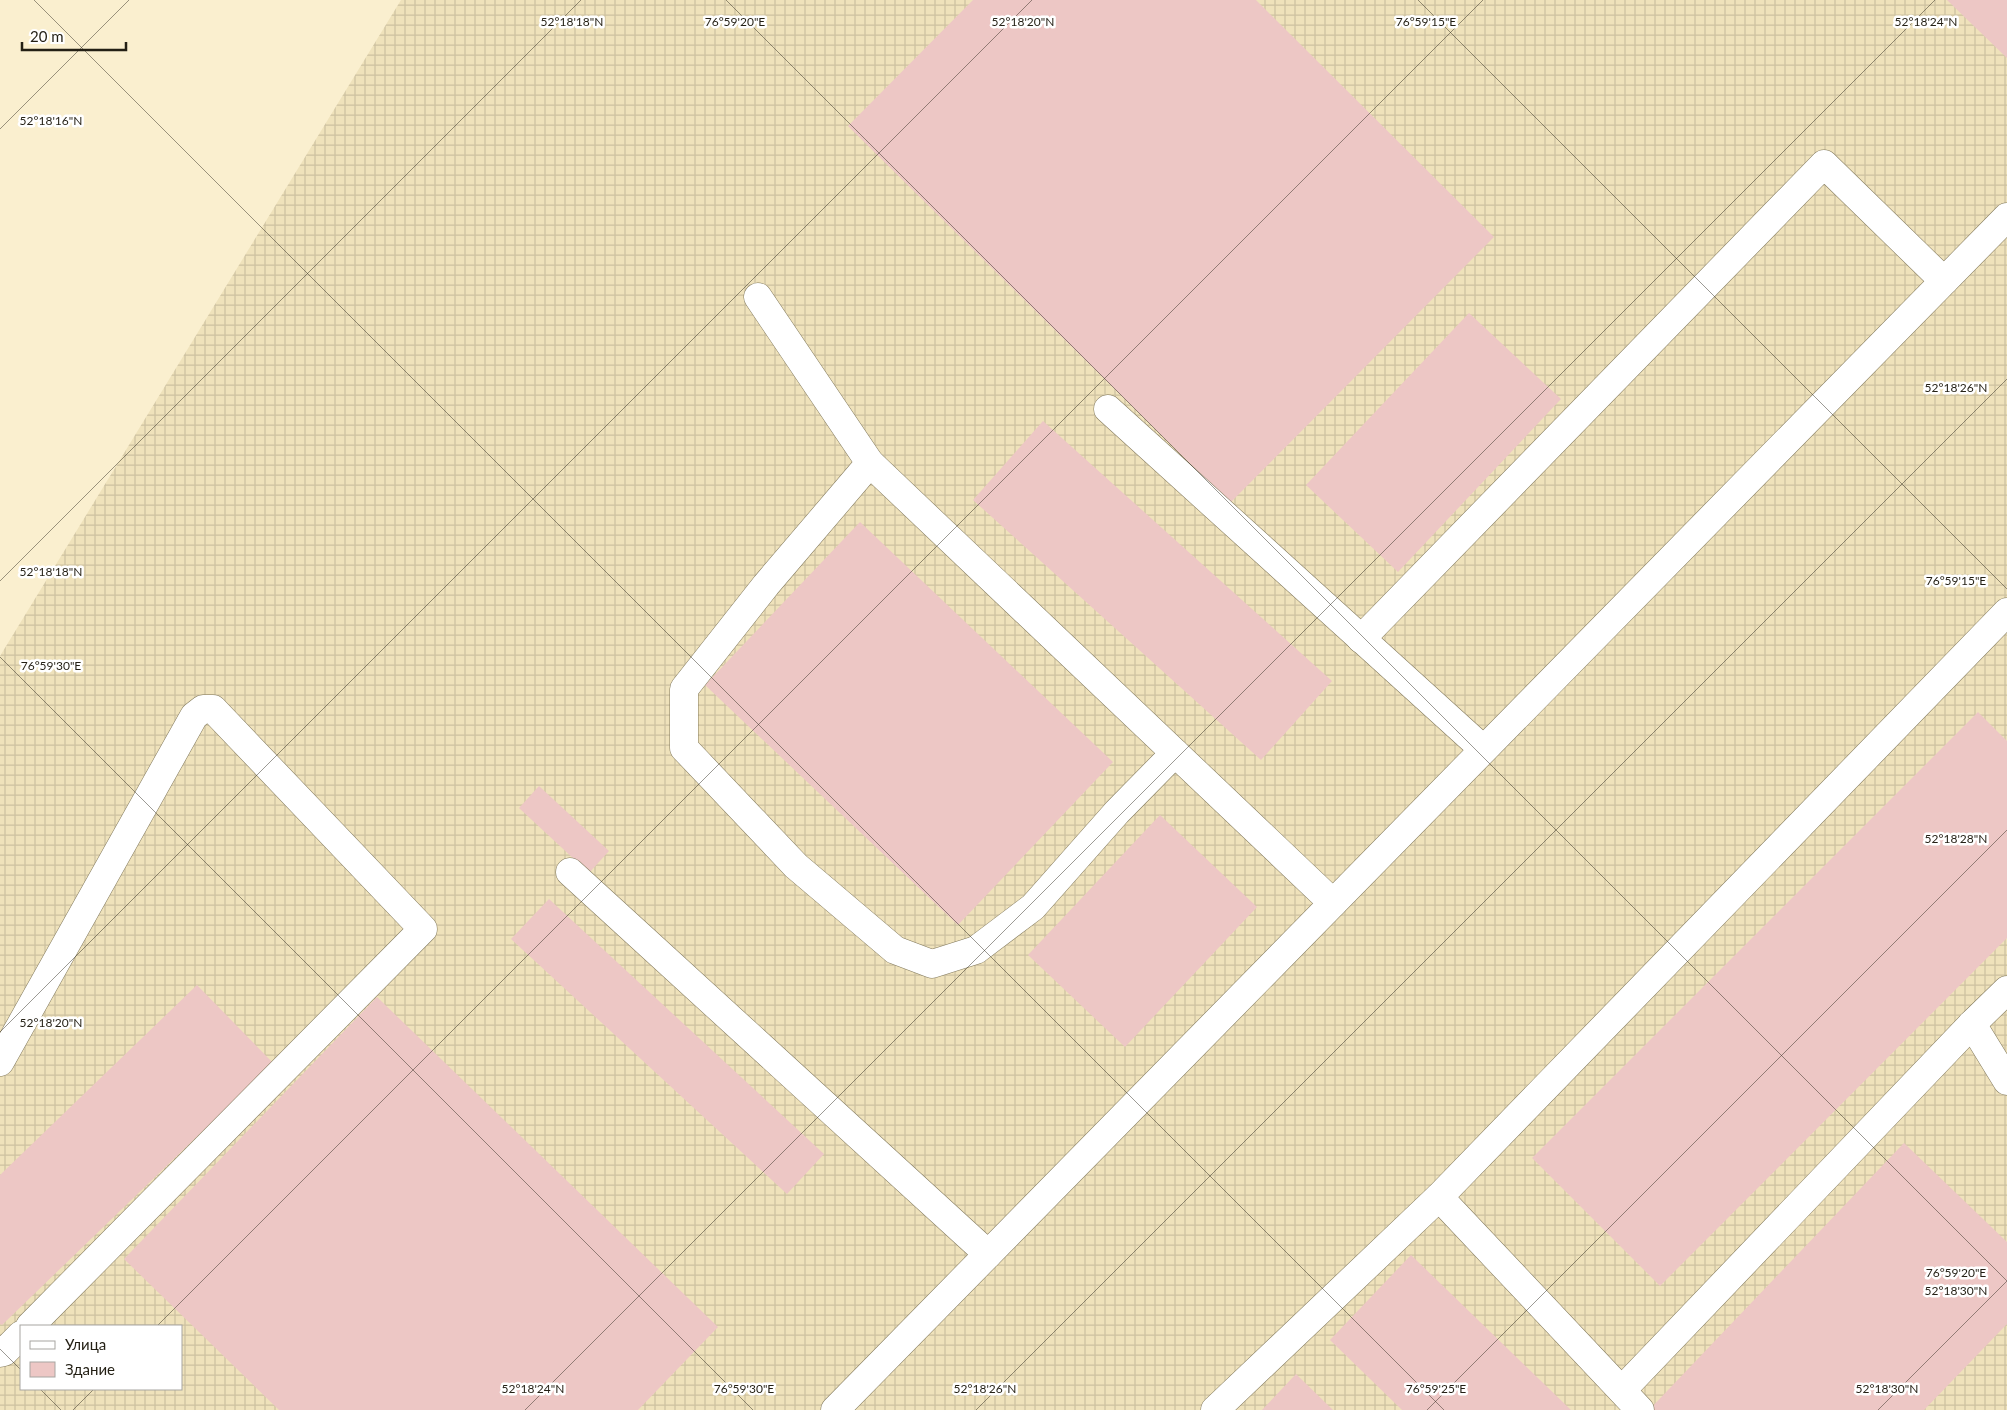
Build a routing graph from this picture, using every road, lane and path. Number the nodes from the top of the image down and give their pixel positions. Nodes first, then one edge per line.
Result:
1 (2007, 217) edge
2 (1944, 281) junction
3 (758, 297) dead end
4 (1108, 409) dead end
5 (870, 463) junction
6 (2007, 612) edge
7 (1361, 639) junction
8 (1483, 750) junction
9 (1175, 753) junction
10 (570, 872) dead end
11 (1332, 903) junction
12 (2007, 990) edge
13 (1972, 1024) junction
14 (0, 1062) edge
15 (2007, 1081) edge
16 (1439, 1197) junction
17 (988, 1254) junction
18 (31, 1325) edge
19 (20, 1336) edge
20 (0, 1353) edge
21 (1622, 1390) junction
22 (835, 1410) edge
23 (1215, 1410) edge
24 (1640, 1410) edge

1 - 2 street
2 - 7 street
2 - 8 street
3 - 5 street
4 - 7 street
5 - 9 street
5 - 9 street
6 - 16 street
7 - 8 street
8 - 11 street
9 - 11 street
10 - 17 street
11 - 17 street
12 - 13 street
13 - 15 street
13 - 21 street
14 - 18 street
16 - 21 street
16 - 23 street
17 - 22 street
19 - 20 street
21 - 24 street

